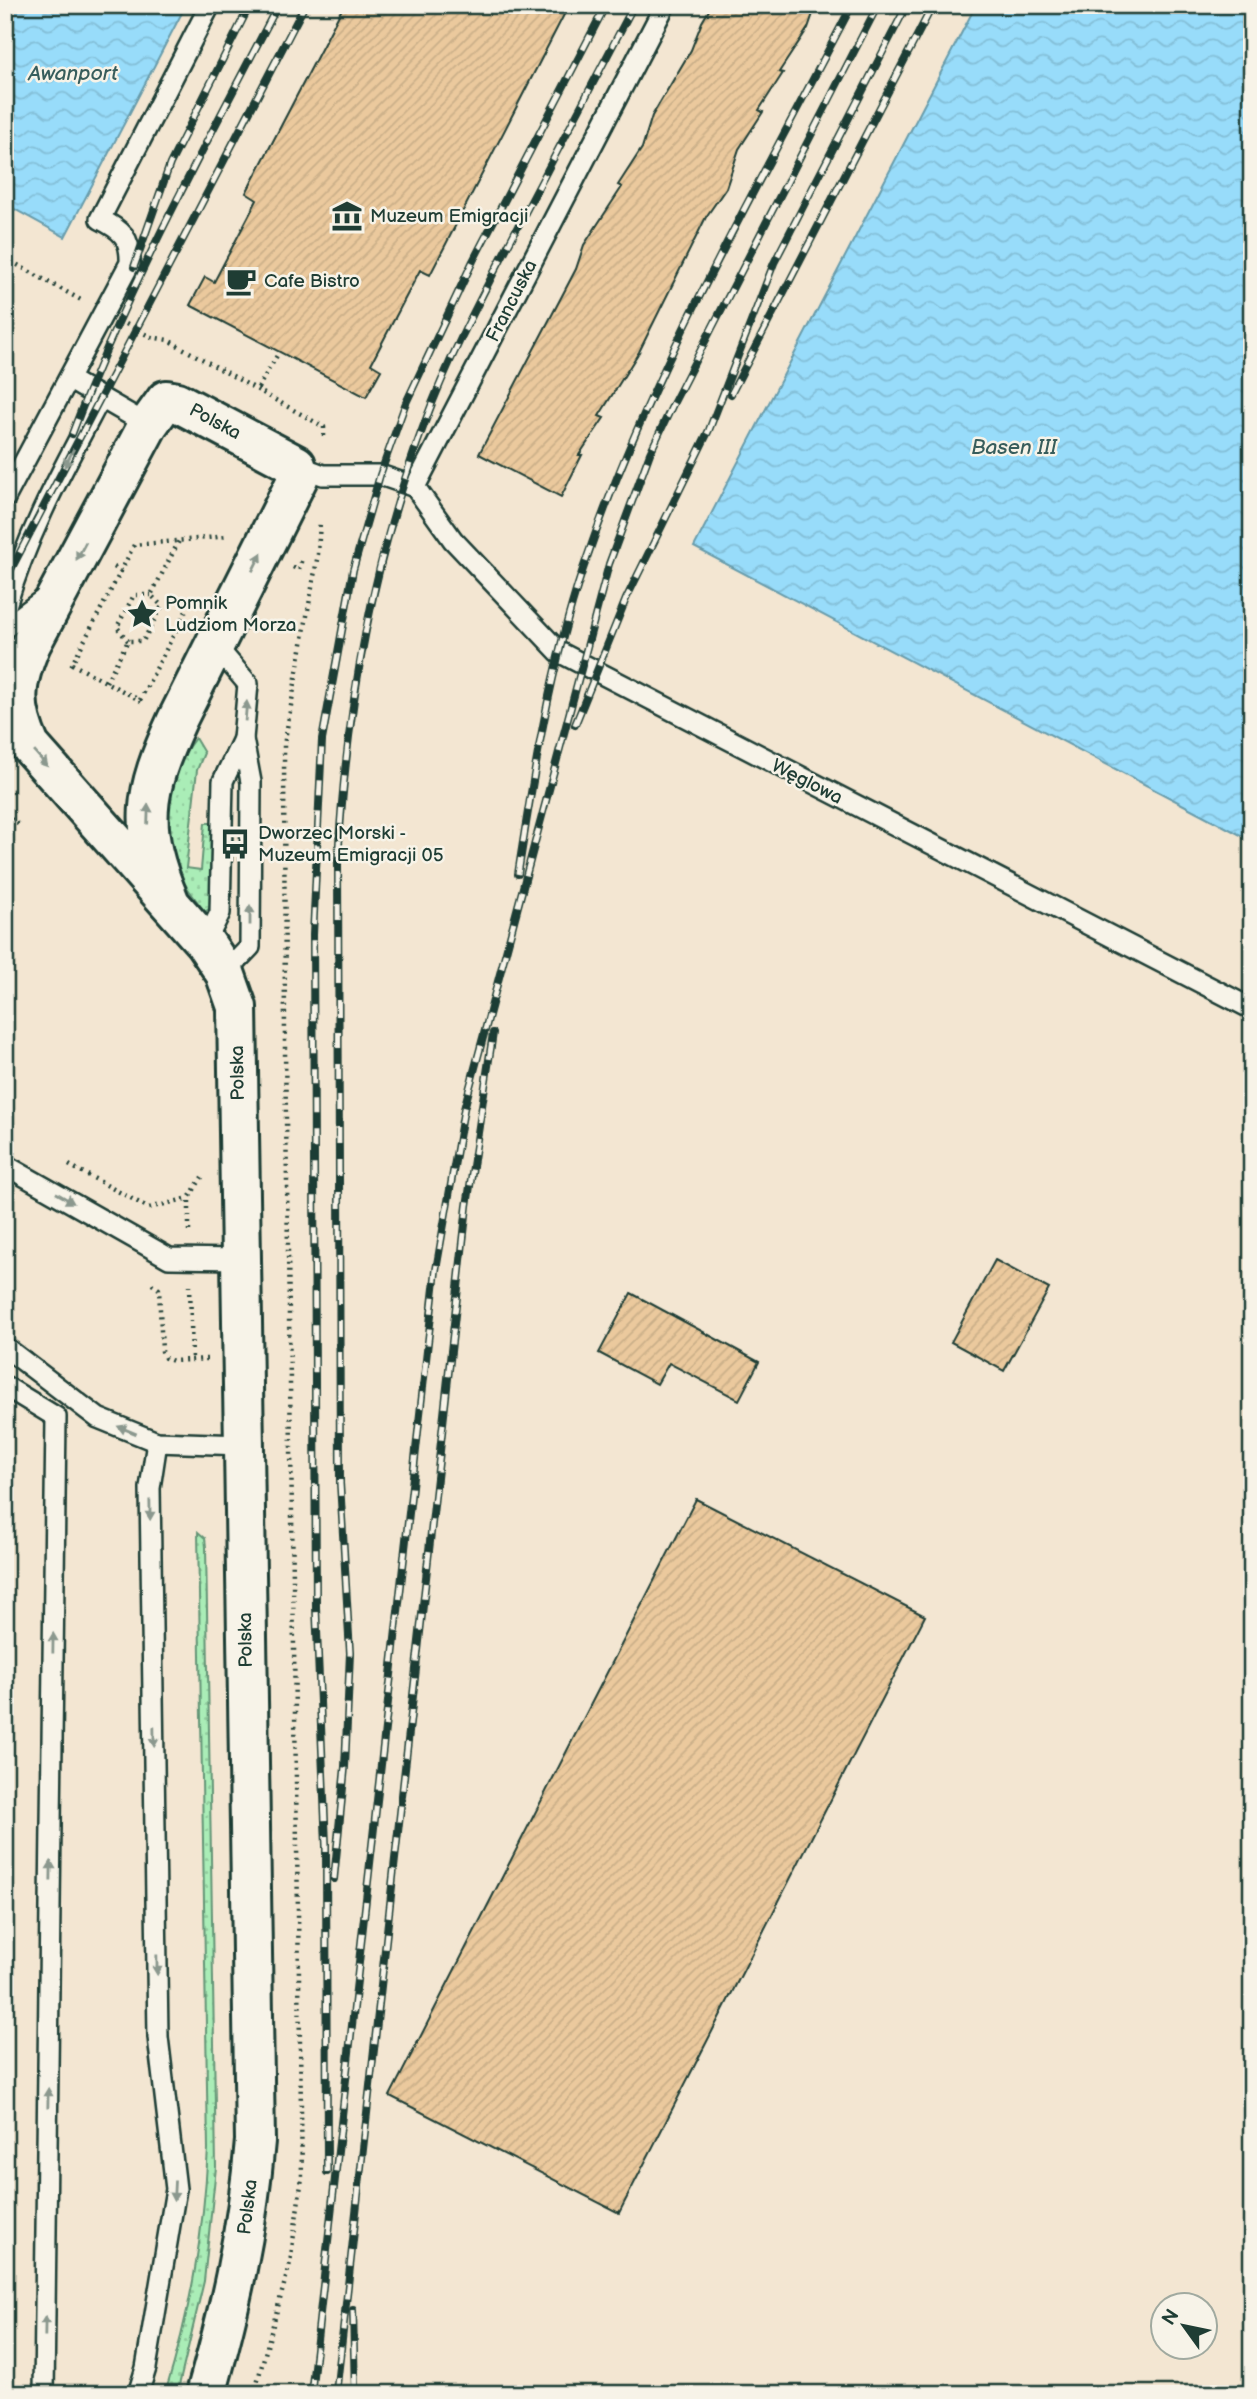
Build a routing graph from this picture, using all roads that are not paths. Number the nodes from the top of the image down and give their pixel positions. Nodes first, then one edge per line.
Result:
1 (210, 5) edge
2 (665, 5) edge
3 (70, 380) junction
4 (101, 397) junction
5 (148, 425) junction
6 (310, 470) junction
7 (415, 487) junction
8 (5, 498) edge
9 (63, 585) junction
10 (5, 609) edge
11 (5, 628) edge
12 (215, 645) junction
13 (243, 739) junction
14 (170, 903) junction
15 (215, 958) junction
16 (1252, 1009) edge
17 (5, 1165) edge
18 (240, 1259) junction
19 (5, 1347) edge
20 (5, 1386) edge
21 (157, 1442) junction
22 (242, 1445) junction
23 (44, 2394) edge
24 (138, 2394) edge
25 (206, 2394) edge

1 - 3 lane
2 - 7 lane, Francuska
3 - 4 lane
3 - 8 lane
4 - 5 lane
4 -> 10 lane
5 - 6 highway, Polska
5 -> 9 highway, Polska
6 - 7 lane
12 -> 6 highway, Polska
7 - 16 lane, Węglowa
9 - 11 lane
9 -> 14 highway, Polska
13 -> 12 lane
14 -> 12 highway, Polska
13 - 15 lane
15 -> 13 lane
14 - 15 highway, Polska
15 - 18 highway, Polska
17 -> 18 lane
18 - 22 highway, Polska
21 -> 19 lane
23 -> 20 lane
21 - 22 lane
21 -> 24 lane
22 - 25 highway, Polska

